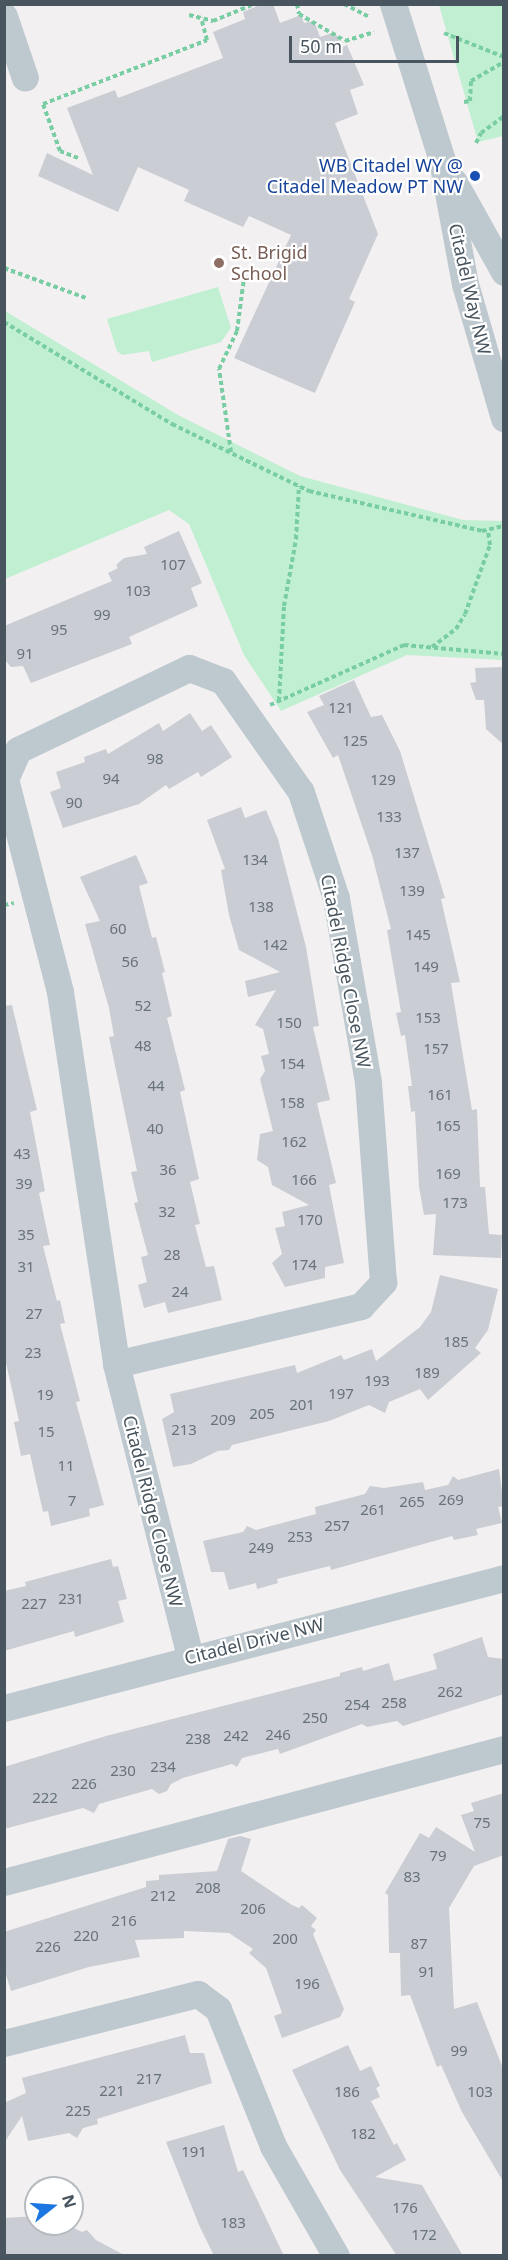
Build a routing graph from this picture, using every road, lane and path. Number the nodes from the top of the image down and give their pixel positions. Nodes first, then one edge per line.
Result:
1 (255, 4) edge
2 (297, 4) edge
3 (344, 4) edge
4 (381, 10) edge
5 (189, 15) dead end
6 (4, 16) edge
7 (201, 18) junction
8 (374, 32) dead end
9 (444, 33) dead end
10 (504, 57) edge
11 (504, 62) edge
12 (25, 78) dead end
13 (464, 102) dead end
14 (504, 116) edge
15 (476, 143) dead end
16 (78, 158) dead end
17 (442, 159) junction
18 (4, 268) edge
19 (504, 273) edge
20 (244, 278) dead end
21 (86, 298) dead end
22 (4, 322) edge
23 (504, 418) edge
24 (231, 453) junction
25 (298, 486) junction
26 (504, 526) edge
27 (488, 530) junction
28 (431, 648) junction
29 (504, 654) edge
30 (279, 701) junction
31 (270, 705) dead end
32 (116, 1364) junction
33 (504, 1578) edge
34 (190, 1658) junction
35 (4, 1708) edge
36 (504, 1749) edge
37 (4, 1882) edge
38 (4, 2043) edge
39 (336, 2256) edge

1 - 7 path
2 - 8 path
3 - 4 path
4 - 17 street, Citadel Way NW
5 - 7 path
6 - 12 street
7 - 16 path
9 - 10 path
11 - 13 path
14 - 15 path
17 - 19 street, Citadel Way NW
17 - 23 street, Citadel Way NW
18 - 21 path
20 - 24 path
22 - 24 path
24 - 25 path
25 - 27 path
25 - 30 path
26 - 27 path
27 - 28 path
28 - 29 path
28 - 30 path
30 - 31 path
32 - 32 street, Citadel Ridge Close NW
32 - 34 street, Citadel Ridge Close NW
33 - 34 street, Citadel Drive NW
34 - 35 street, Citadel Drive NW
36 - 37 street
38 - 39 street

